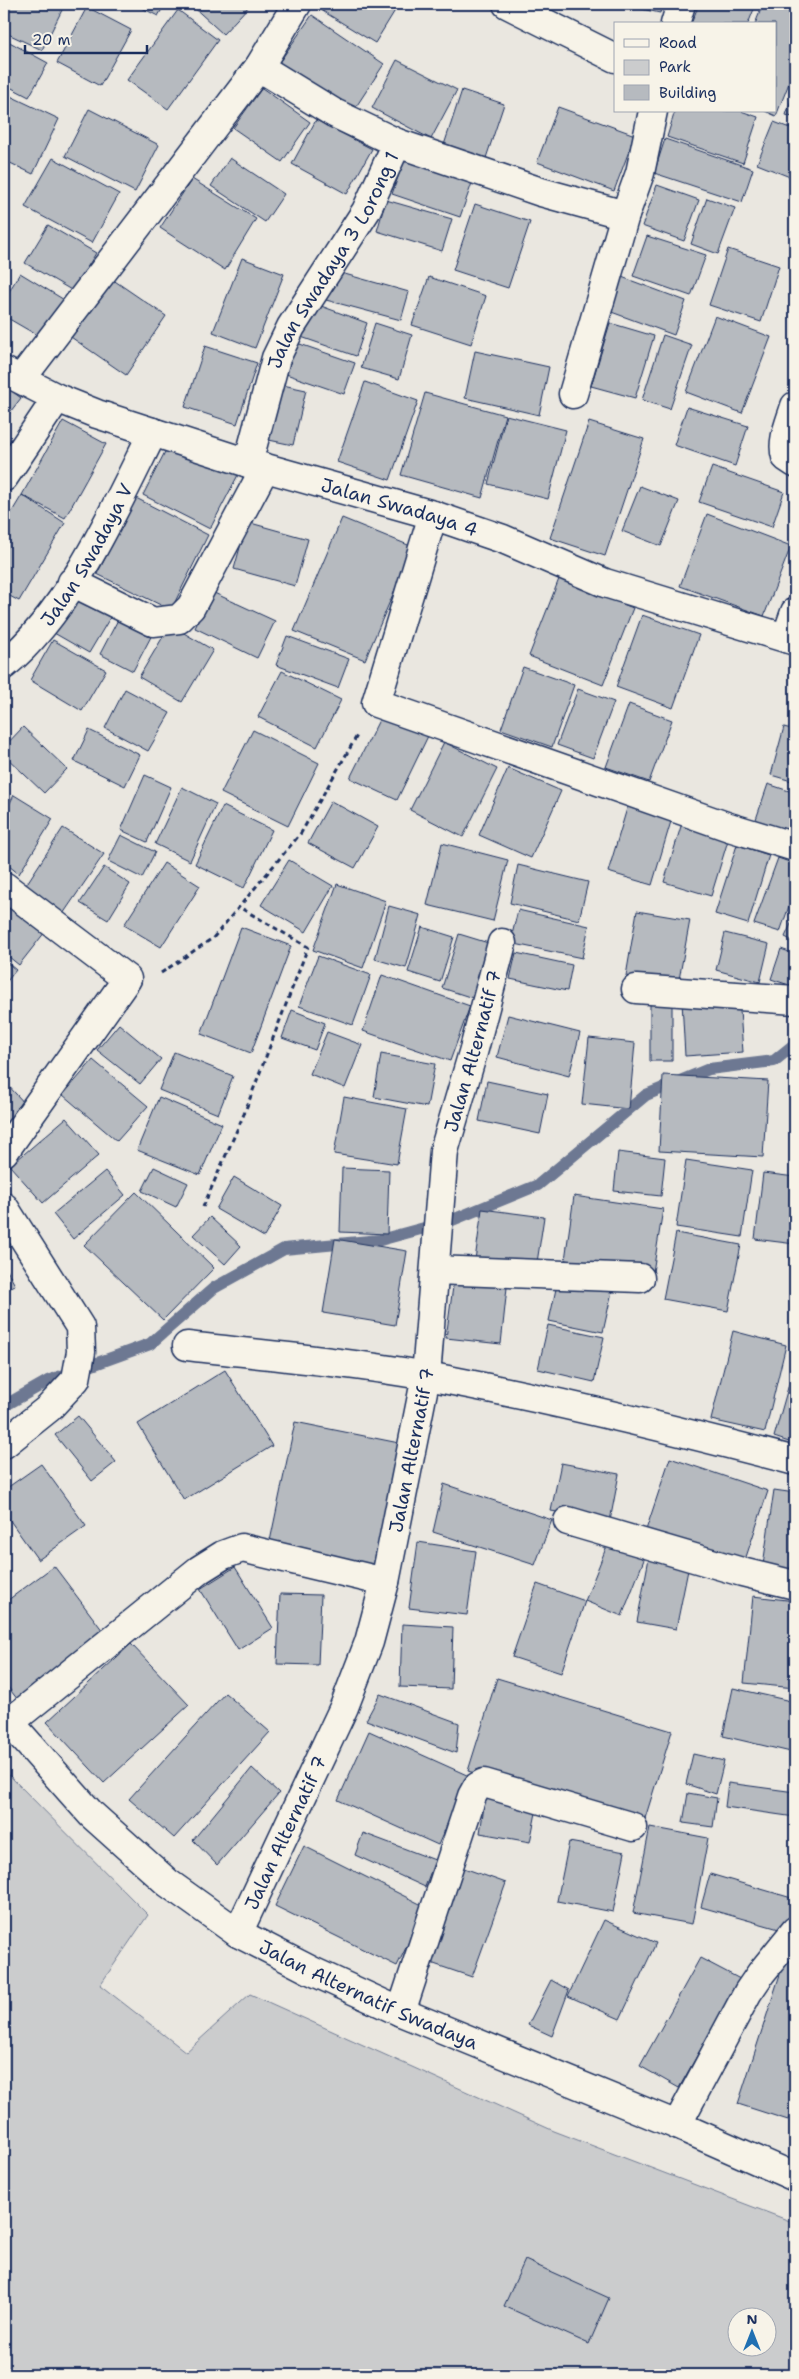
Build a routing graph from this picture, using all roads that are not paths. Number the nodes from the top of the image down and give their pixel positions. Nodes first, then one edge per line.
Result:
1 (297, 4) edge
2 (507, 4) edge
3 (681, 4) edge
4 (676, 22) edge
5 (614, 58) edge
6 (259, 67) junction
7 (653, 112) edge
8 (397, 143) junction
9 (625, 215) junction
10 (12, 375) edge
11 (573, 394) dead end
12 (57, 398) junction
13 (795, 406) edge
14 (152, 432) junction
15 (795, 463) edge
16 (256, 465) junction
17 (4, 477) edge
18 (433, 515) junction
19 (72, 582) junction
20 (795, 612) edge
21 (791, 639) edge
22 (4, 665) edge
23 (795, 847) edge
24 (4, 886) edge
25 (502, 943) dead end
26 (636, 989) dead end
27 (795, 1000) edge
28 (4, 1152) edge
29 (4, 1207) edge
30 (435, 1270) junction
31 (640, 1278) dead end
32 (187, 1346) dead end
33 (426, 1376) junction
34 (4, 1444) edge
35 (795, 1461) edge
36 (568, 1521) dead end
37 (385, 1582) junction
38 (795, 1585) edge
39 (6, 1720) edge
40 (633, 1827) dead end
41 (795, 1931) edge
42 (238, 1932) junction
43 (401, 2012) junction
44 (677, 2125) junction
45 (795, 2177) edge

1 - 6 street
2 - 5 street
3 - 4 street
6 - 8 street
6 - 10 street
7 - 9 street
8 - 9 street, Jalan Swadaya 3 Lorong 1
8 - 16 street, Jalan Swadaya 3 Lorong 1
9 - 11 street
10 - 12 street, Jalan Swadaya 4
12 - 14 street, Jalan Swadaya 4
12 - 17 street
13 - 15 street
14 - 16 street, Jalan Swadaya 4
14 - 19 street, Jalan Swadaya V
16 - 18 street, Jalan Swadaya 4
16 - 19 street, Jalan Swadaya 3 Lorong 1
18 - 21 street, Jalan Swadaya 4
18 - 23 street
19 - 22 street, Jalan Swadaya V
20 - 21 street
24 - 28 street
25 - 30 street, Jalan Alternatif 7
26 - 27 street
29 - 34 street
30 - 31 street
30 - 33 street, Jalan Alternatif 7
32 - 33 street
33 - 35 street
33 - 37 street, Jalan Alternatif 7
36 - 38 street
37 - 39 street
37 - 42 street, Jalan Alternatif 7
39 - 42 street, Jalan Alternatif Swadaya
40 - 43 street
41 - 44 street
42 - 43 street, Jalan Alternatif Swadaya
43 - 44 street, Jalan Alternatif Swadaya
44 - 45 street, Jalan Alternatif Swadaya

